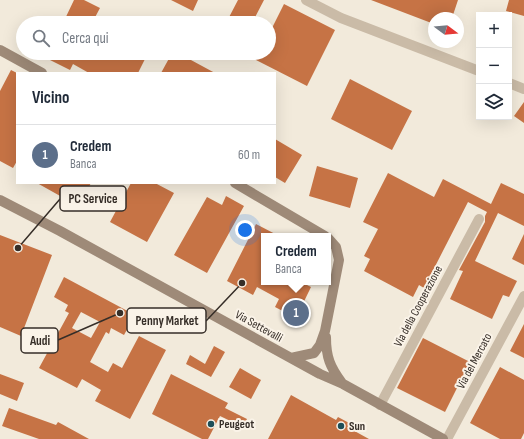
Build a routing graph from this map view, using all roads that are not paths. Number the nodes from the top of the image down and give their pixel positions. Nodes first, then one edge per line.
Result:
1 (306, 0) edge
2 (0, 50) edge
3 (16, 59) edge
4 (18, 60) edge
5 (476, 70) edge
6 (40, 72) edge
7 (512, 84) edge
8 (524, 89) edge
9 (237, 184) edge
10 (0, 200) edge
11 (479, 219) dead end
12 (321, 233) edge
13 (331, 241) edge
14 (524, 296) edge
15 (325, 331) junction
16 (290, 358) junction
17 (343, 384) junction
18 (380, 405) junction
19 (443, 439) edge
20 (447, 439) edge

1 - 5 street
2 - 3 main road
4 - 6 main road
7 - 8 street
9 - 12 main road
10 - 16 main road, Via Settevalli
11 - 18 street, Via della Cooperazione
13 - 15 main road
14 - 20 street, Via del Mercato
15 - 16 main road
15 - 17 main road
16 - 17 main road, Via Settevalli
17 - 18 main road, Via Settevalli
18 - 19 main road, Via Settevalli

